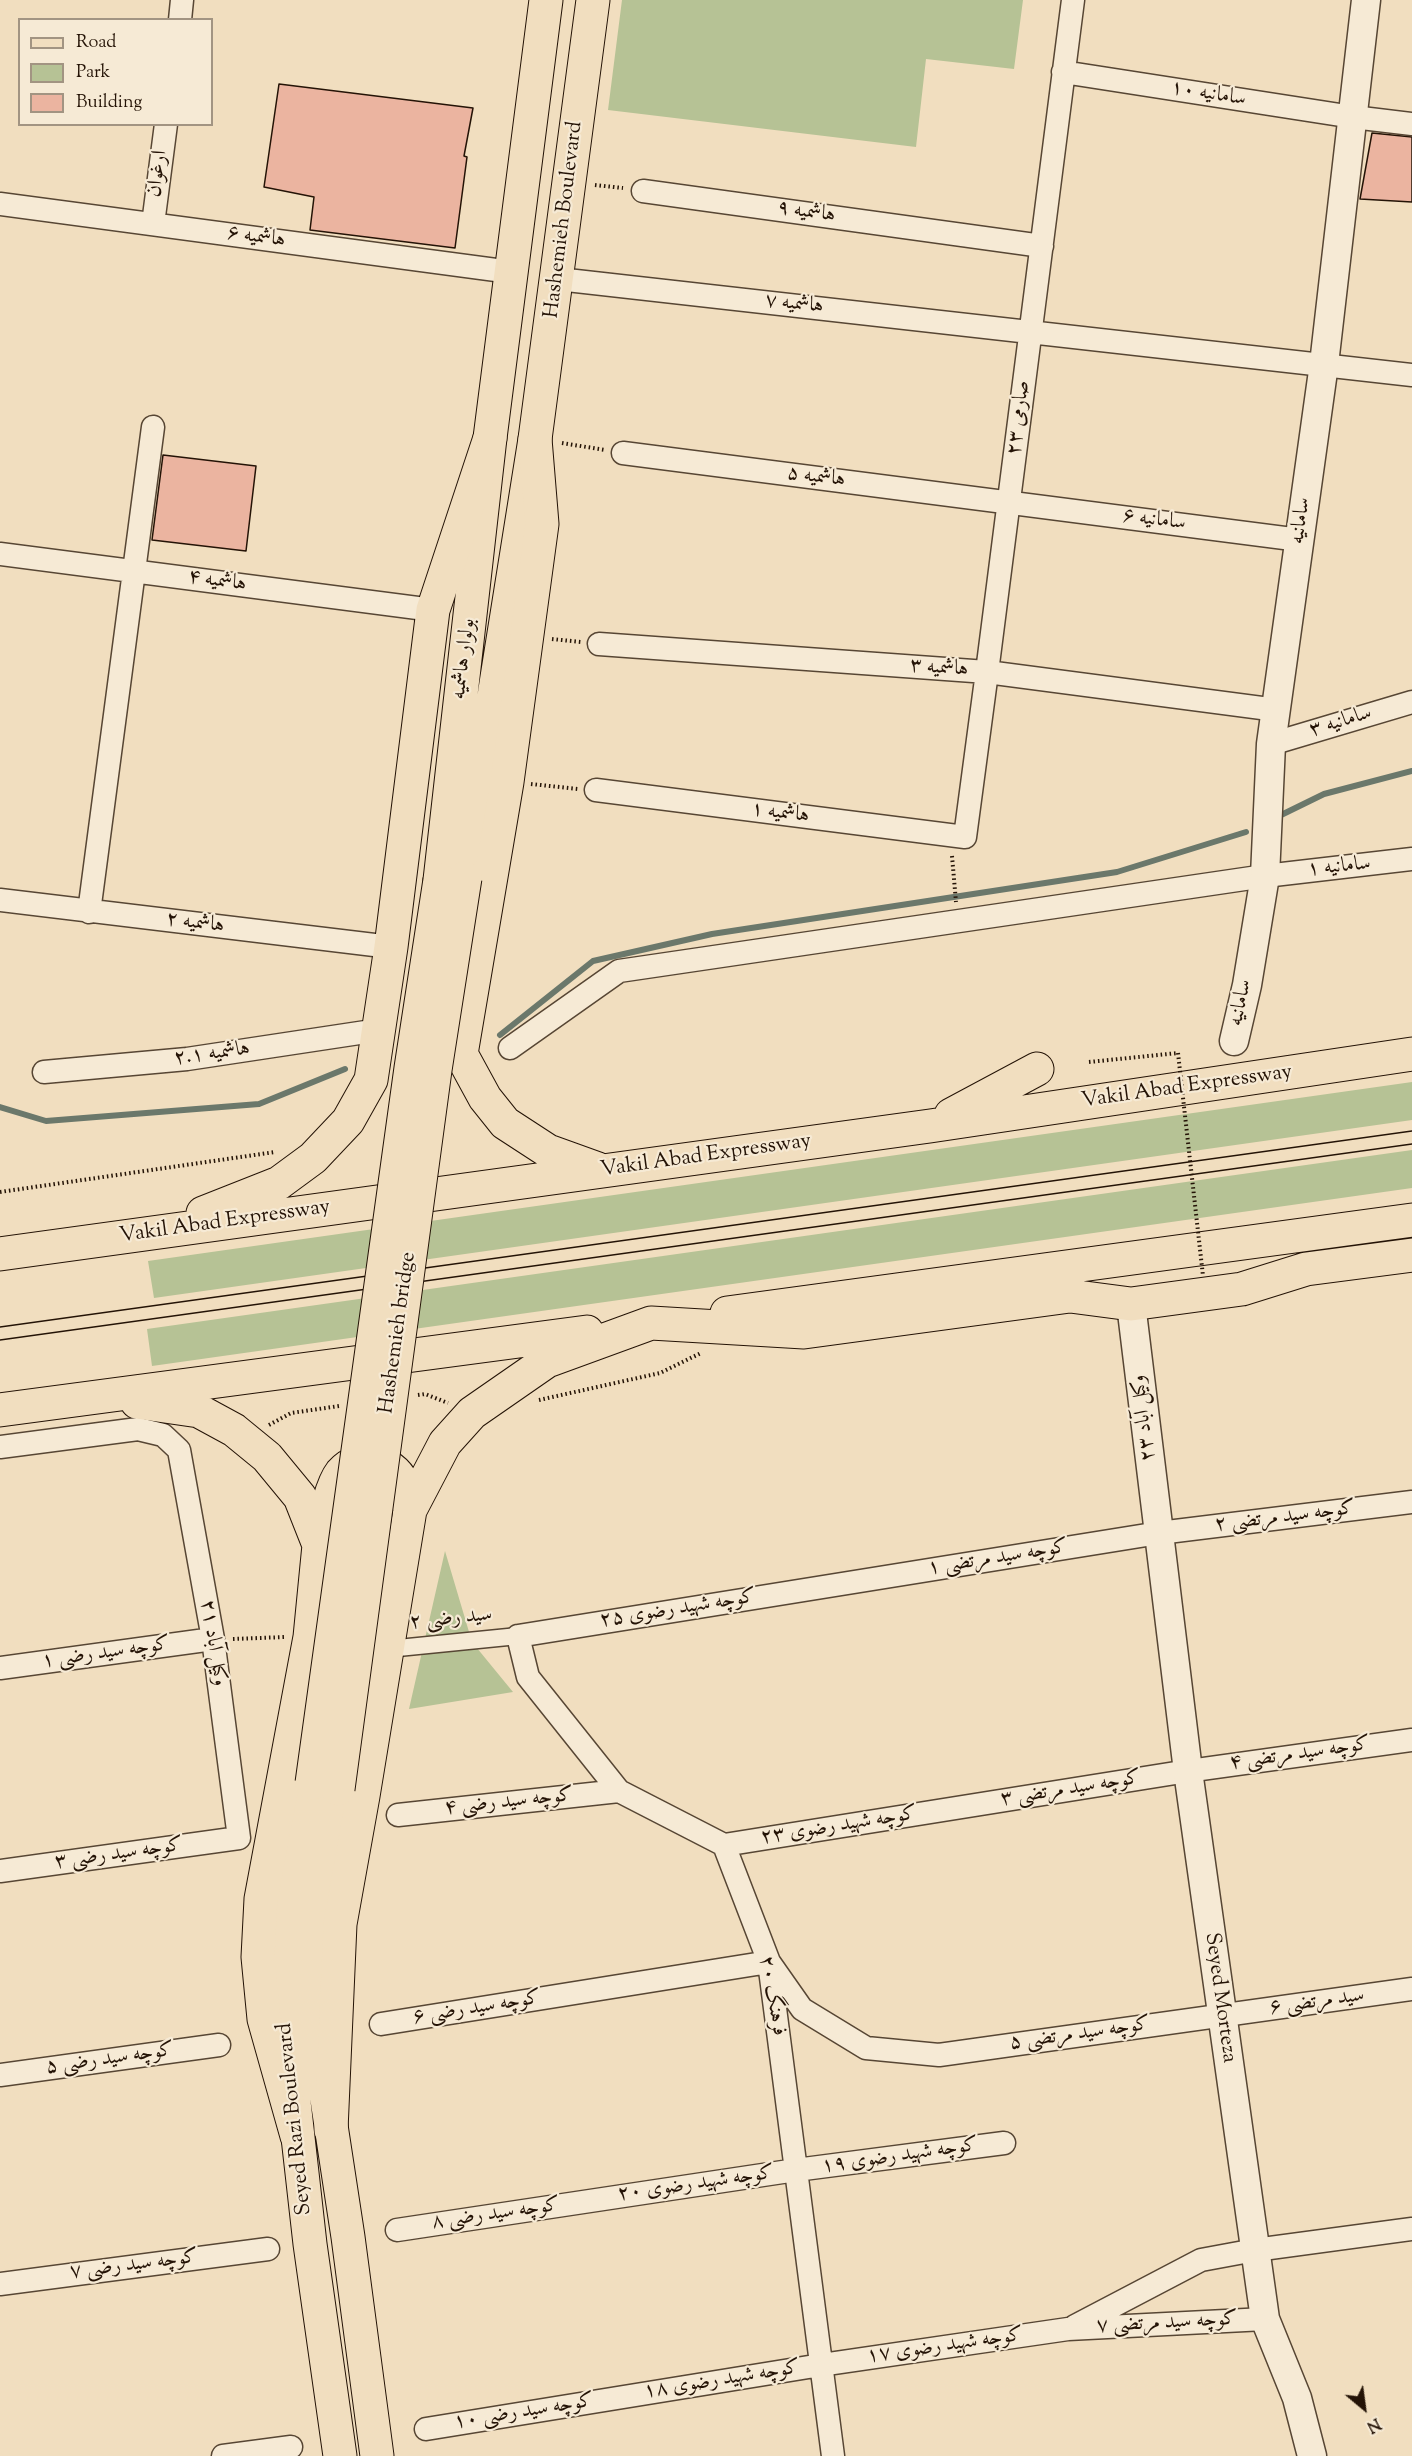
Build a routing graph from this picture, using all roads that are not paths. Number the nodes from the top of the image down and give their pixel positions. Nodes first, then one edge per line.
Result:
1 (182, 0) edge
2 (546, 0) edge
3 (593, 0) edge
4 (1072, 0) edge
5 (1366, 0) edge
6 (180, 18) edge
7 (1063, 72) junction
8 (1353, 117) junction
9 (1412, 124) edge
10 (166, 126) edge
11 (643, 191) road end
12 (0, 204) edge
13 (153, 224) junction
14 (1042, 246) junction
15 (511, 272) junction
16 (558, 279) junction
17 (1031, 332) junction
18 (1324, 364) junction
19 (1412, 375) edge
20 (153, 427) dead end
21 (490, 438) junction
22 (535, 439) junction
23 (623, 453) road end
24 (1009, 502) junction
25 (1299, 540) junction
26 (0, 554) edge
27 (133, 570) junction
28 (433, 610) junction
29 (599, 644) road end
30 (987, 672) junction
31 (1412, 702) edge
32 (1276, 710) junction
33 (1271, 744) junction
34 (596, 790) road end
35 (958, 836) joint
36 (1412, 860) edge
37 (1265, 876) junction
38 (452, 879) junction
39 (0, 900) edge
40 (88, 912) junction
41 (391, 947) junction
42 (379, 1030) junction
43 (1234, 1041) dead end
44 (510, 1048) dead end
45 (460, 1054) junction
46 (1412, 1054) edge
47 (1037, 1069) dead end
48 (44, 1072) dead end
49 (371, 1080) junction
50 (930, 1126) junction
51 (603, 1171) junction
52 (1412, 1220) edge
53 (156, 1232) junction
54 (0, 1254) edge
55 (1412, 1255) edge
56 (1131, 1304) junction
57 (651, 1323) junction
58 (97, 1396) junction
59 (0, 1410) edge
60 (0, 1447) edge
61 (1412, 1502) edge
62 (410, 1510) junction
63 (1159, 1533) junction
64 (319, 1545) junction
65 (838, 1584) joint
66 (518, 1636) junction
67 (213, 1639) junction
68 (388, 1649) junction
69 (0, 1668) edge
70 (1412, 1740) edge
71 (1188, 1771) junction
72 (325, 1786) junction
73 (619, 1791) junction
74 (954, 1808) joint
75 (398, 1815) dead end
76 (239, 1838) joint
77 (724, 1845) junction
78 (0, 1871) edge
79 (769, 1962) junction
80 (1412, 1989) edge
81 (1222, 2016) junction
82 (381, 2024) dead end
83 (219, 2045) dead end
84 (0, 2075) edge
85 (331, 2130) junction
86 (297, 2136) junction
87 (1004, 2143) dead end
88 (796, 2170) junction
89 (595, 2200) joint
90 (1412, 2229) edge
91 (397, 2230) dead end
92 (268, 2249) dead end
93 (1255, 2250) junction
94 (0, 2283) edge
95 (1265, 2319) junction
96 (1068, 2329) junction
97 (821, 2366) junction
98 (623, 2397) joint
99 (426, 2429) dead end
100 (291, 2447) dead end
101 (223, 2456) edge
102 (340, 2456) edge
103 (377, 2456) edge
104 (833, 2456) edge
105 (1312, 2456) edge

1 - 6 street
2 - 15 main road
3 - 16 main road, Hashemieh Boulevard
4 - 7 street, صارمی ۲۳
5 - 8 street, سامانیه
7 - 8 street, سامانیه ۱۰
7 - 14 street, صارمی ۲۳
8 - 9 street, سامانیه ۱۰
8 - 18 street, سامانیه
10 - 13 street, ارغوان
11 - 14 street, هاشمیه ۹
12 - 13 street, هاشمیه ۶
13 - 15 street, هاشمیه ۶
14 - 17 street, صارمی ۲۳
15 - 21 main road
16 - 17 street, هاشمیه ۷
16 - 22 main road, Hashemieh Boulevard
17 - 18 street, هاشمیه ۷
17 - 24 street, صارمی ۲۳
18 - 19 street, هاشمیه ۷
18 - 25 street, سامانیه
20 - 27 street
21 - 28 main road
21 - 38 main road, بولوار هاشمیه
22 - 38 main road, بولوار هاشمیه
22 - 45 main road
23 - 24 street, هاشمیه ۵
24 - 25 street, سامانیه ۶
24 - 30 street, صارمی ۲۳
25 - 32 street, سامانیه
26 - 27 street, هاشمیه ۴
27 - 28 street, هاشمیه ۴
27 - 40 street
28 - 41 main road
29 - 30 street, هاشمیه ۳
30 - 32 street, هاشمیه ۳
30 - 35 street, صارمی ۲۳
31 - 33 street, سامانیه ۳
32 - 33 street, سامانیه
33 - 37 street, سامانیه
34 - 35 street, هاشمیه ۱
36 - 37 street, سامانیه ۱
37 - 43 street, سامانیه
37 - 44 street, سامانیه ۱
38 - 72 main road, Hashemieh bridge, bridge
39 - 40 street, هاشمیه ۲
40 - 41 street, هاشمیه ۲
41 - 42 main road
42 - 48 street, هاشمیه ۲.۱
42 - 49 main road
45 - 49 main road
45 - 51 main road
46 - 50 main road, Vakil Abad Expressway
47 - 50 main road
49 - 53 main road
50 - 51 main road, Vakil Abad Expressway
51 - 53 main road, Vakil Abad Expressway
52 - 57 main road
53 - 54 main road, Vakil Abad Expressway
55 - 56 main road
56 - 57 main road
56 - 63 street, ۲۳ وکیل آباد
57 - 58 main road
57 - 62 main road
58 - 59 main road
58 - 64 main road
60 - 67 street, ۲۱ وکیل آباد
61 - 63 street, کوچه سید مرتضی ۲
62 - 64 main road
62 - 68 main road
63 - 65 street, کوچه سید مرتضی ۱
63 - 71 street, Seyed Morteza
64 - 86 main road
65 - 66 street, کوچه شهید رضوی ۲۵
66 - 68 street, سید رضی ۲
66 - 73 street
67 - 69 street, کوچه سید رضی ۱
67 - 76 street, ۲۱ وکیل آباد
68 - 85 main road
70 - 71 street, کوچه سید مرتضی ۴
71 - 74 street, کوچه سید مرتضی ۳
71 - 81 street, Seyed Morteza
72 - 85 main road, Seyed Razi Boulevard
72 - 86 main road, Seyed Razi Boulevard
73 - 75 street, کوچه سید رضی ۴
73 - 77 street
74 - 77 street, کوچه شهید رضوی ۲۳
76 - 78 street, کوچه سید رضی ۳
77 - 79 street, فرهنگ ۲۰
79 - 81 street, کوچه سید مرتضی ۵
79 - 82 street, کوچه سید رضی ۶
79 - 88 street, فرهنگ ۲۰
80 - 81 street, سید مرتضی ۶
81 - 93 street, Seyed Morteza
83 - 84 street, کوچه سید رضی ۵
85 - 103 main road, Seyed Razi Boulevard
86 - 102 main road, Seyed Razi Boulevard
87 - 88 street, کوچه شهید رضوی ۱۹
88 - 89 street, کوچه شهید رضوی ۲۰
88 - 97 street, فرهنگ ۲۰
89 - 91 street, کوچه سید رضی ۸
90 - 93 street
92 - 94 street, کوچه سید رضی ۷
93 - 95 street, Seyed Morteza
93 - 96 street
95 - 96 street, کوچه سید مرتضی ۷
95 - 105 street, Seyed Morteza
96 - 97 street, کوچه شهید رضوی ۱۷
97 - 98 street, کوچه شهید رضوی ۱۸
97 - 104 street, فرهنگ ۲۰
98 - 99 street, کوچه سید رضی ۱۰
100 - 101 street

